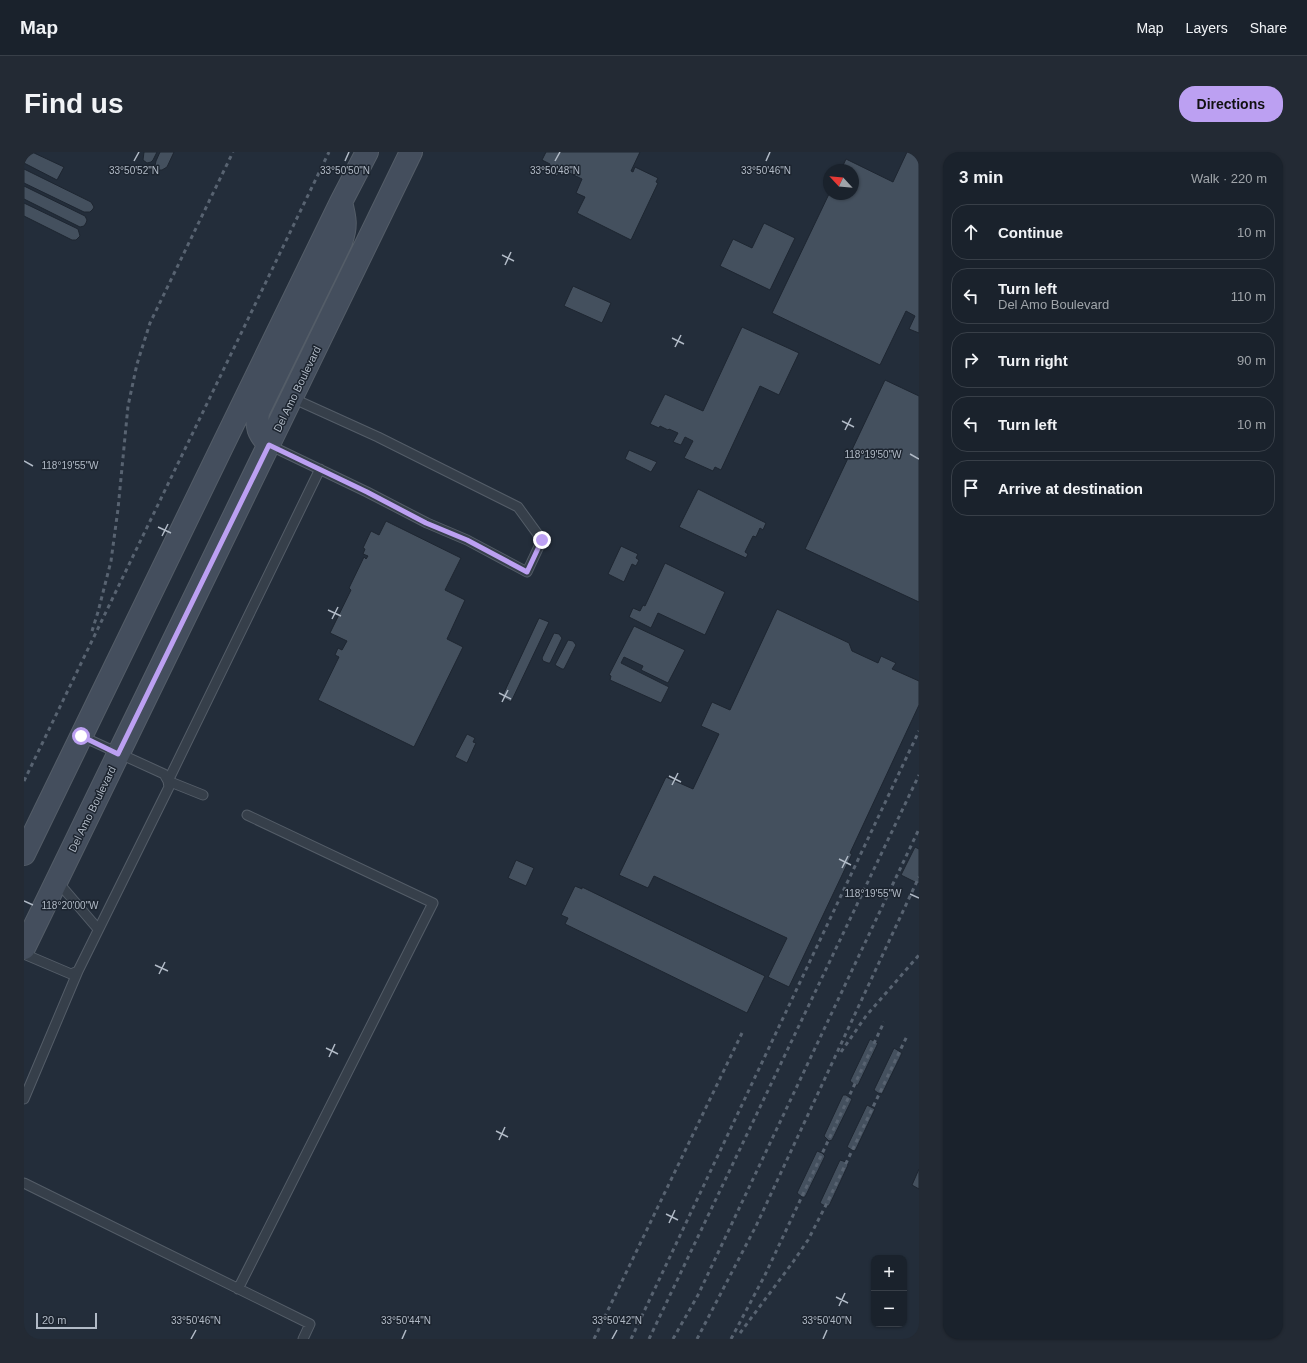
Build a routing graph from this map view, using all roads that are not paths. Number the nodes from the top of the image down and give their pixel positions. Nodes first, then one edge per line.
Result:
1 (368, 152) edge
2 (411, 152) edge
3 (341, 202) junction
4 (292, 398) junction
5 (269, 445) junction
6 (320, 469) junction
7 (81, 736) junction
8 (118, 754) junction
9 (168, 781) junction
10 (203, 795) dead end
11 (247, 815) dead end
12 (24, 854) edge
13 (57, 881) junction
14 (98, 929) junction
15 (24, 948) edge
16 (24, 954) edge
17 (78, 971) junction
18 (24, 1099) edge
19 (24, 1183) edge
20 (238, 1289) junction
21 (303, 1339) edge

1 - 3 main road
2 - 4 main road, Del Amo Boulevard
3 - 5 main road
3 - 7 main road
4 - 5 main road, Del Amo Boulevard
4 - 6 lane
5 - 6 lane
5 - 8 main road, Del Amo Boulevard
6 - 9 lane
7 - 8 lane
7 - 12 main road
8 - 9 lane
8 - 13 main road, Del Amo Boulevard
9 - 10 lane
9 - 14 lane
11 - 20 lane
13 - 14 lane
13 - 15 main road, Del Amo Boulevard
14 - 17 lane
16 - 17 lane
17 - 18 lane
19 - 20 lane
20 - 21 lane

